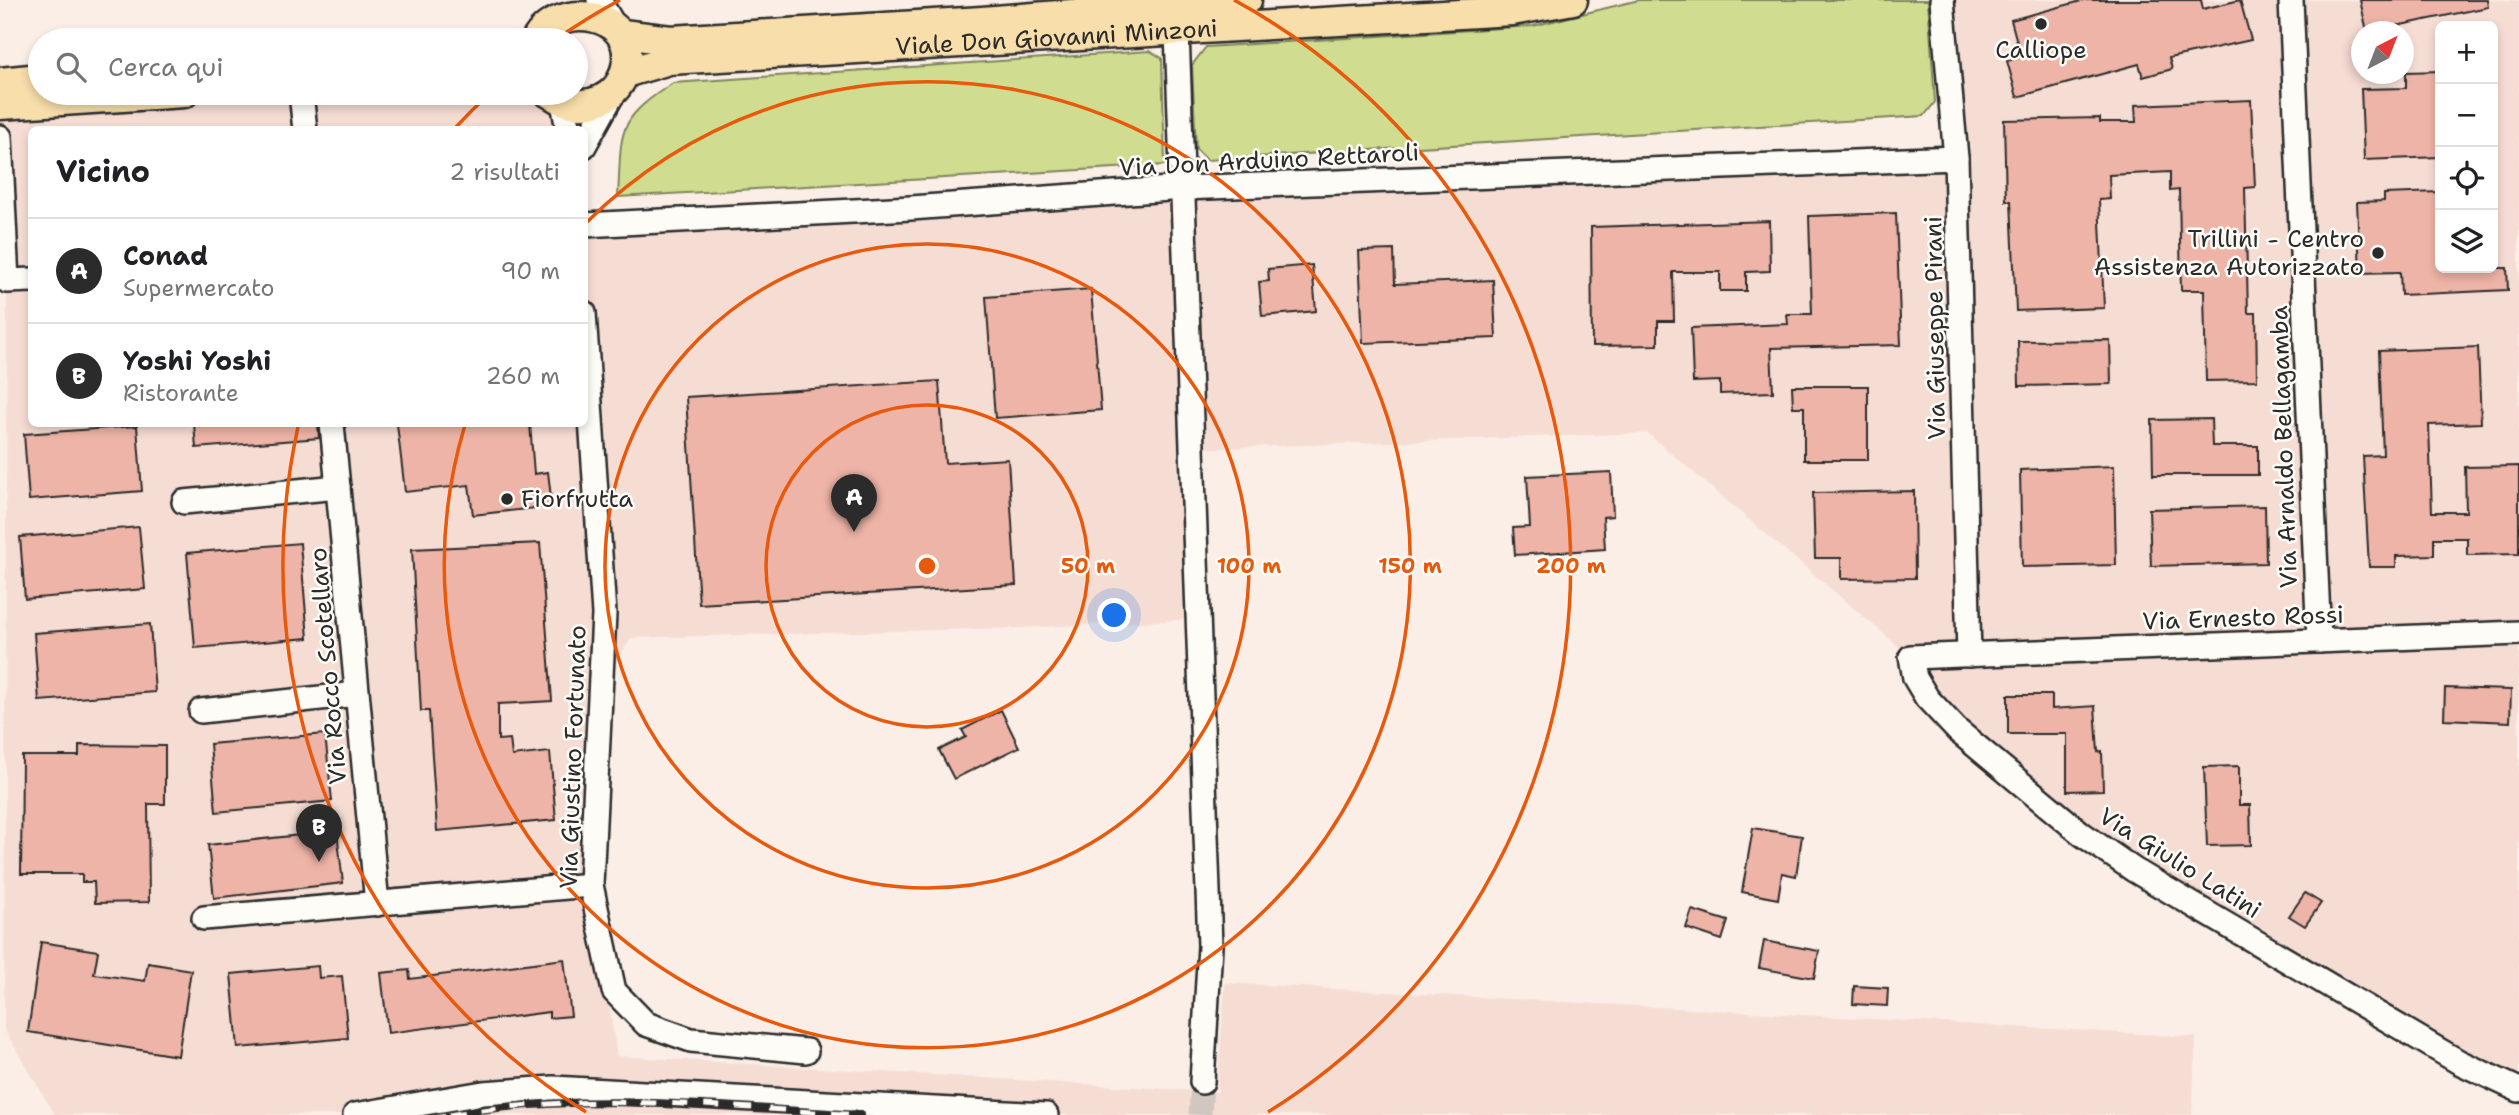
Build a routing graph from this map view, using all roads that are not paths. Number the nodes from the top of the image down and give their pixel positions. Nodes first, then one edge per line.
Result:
1 (1247, 0) edge
2 (1573, 0) edge
3 (1942, 0) edge
4 (2291, 0) edge
5 (611, 18) edge
6 (550, 20) edge
7 (1177, 32) junction
8 (28, 80) edge
9 (620, 81) junction
10 (0, 82) edge
11 (588, 102) edge
12 (28, 103) edge
13 (0, 105) edge
14 (302, 105) edge
15 (557, 105) edge
16 (305, 126) edge
17 (566, 126) edge
18 (0, 137) edge
19 (588, 139) edge
20 (1956, 158) junction
21 (1183, 188) junction
22 (588, 225) edge
23 (28, 280) edge
24 (588, 373) edge
25 (332, 427) edge
26 (338, 487) junction
27 (184, 502) dead end
28 (2519, 633) edge
29 (2319, 641) junction
30 (1969, 655) junction
31 (357, 694) junction
32 (201, 711) dead end
33 (591, 885) junction
34 (377, 904) junction
35 (204, 919) dead end
36 (806, 1051) dead end
37 (1202, 1082) tunnel mouth
38 (2519, 1090) edge
39 (355, 1115) edge
40 (1046, 1115) edge

1 - 5 main road, Viale Don Giovanni Minzoni
2 - 7 main road, Viale Don Giovanni Minzoni
3 - 20 street, Via Giuseppe Pirani
4 - 29 street, Via Arnaldo Bellagamba
5 - 6 main road, Viale Don Giovanni Minzoni
5 - 9 main road
7 - 9 main road, Viale Don Giovanni Minzoni
7 - 21 street
8 - 10 main road
9 - 11 main road, Viale Don Giovanni Minzoni
9 - 19 street
12 - 13 main road
14 - 16 street
15 - 17 street
18 - 23 street
20 - 21 street, Via Don Arduino Rettaroli
20 - 30 street, Via Giuseppe Pirani
21 - 22 street, Via Don Arduino Rettaroli
21 - 37 street
24 - 33 street, Via Giustino Fortunato
25 - 26 street, Via Rocco Scotellaro
26 - 27 street
26 - 31 street, Via Rocco Scotellaro
28 - 29 street, Via Ernesto Rossi
29 - 30 street, Via Ernesto Rossi
30 - 38 street, Via Giulio Latini
31 - 32 street
31 - 34 street, Via Rocco Scotellaro
33 - 34 street
33 - 36 street, Via Giustino Fortunato
34 - 35 street
39 - 40 street

